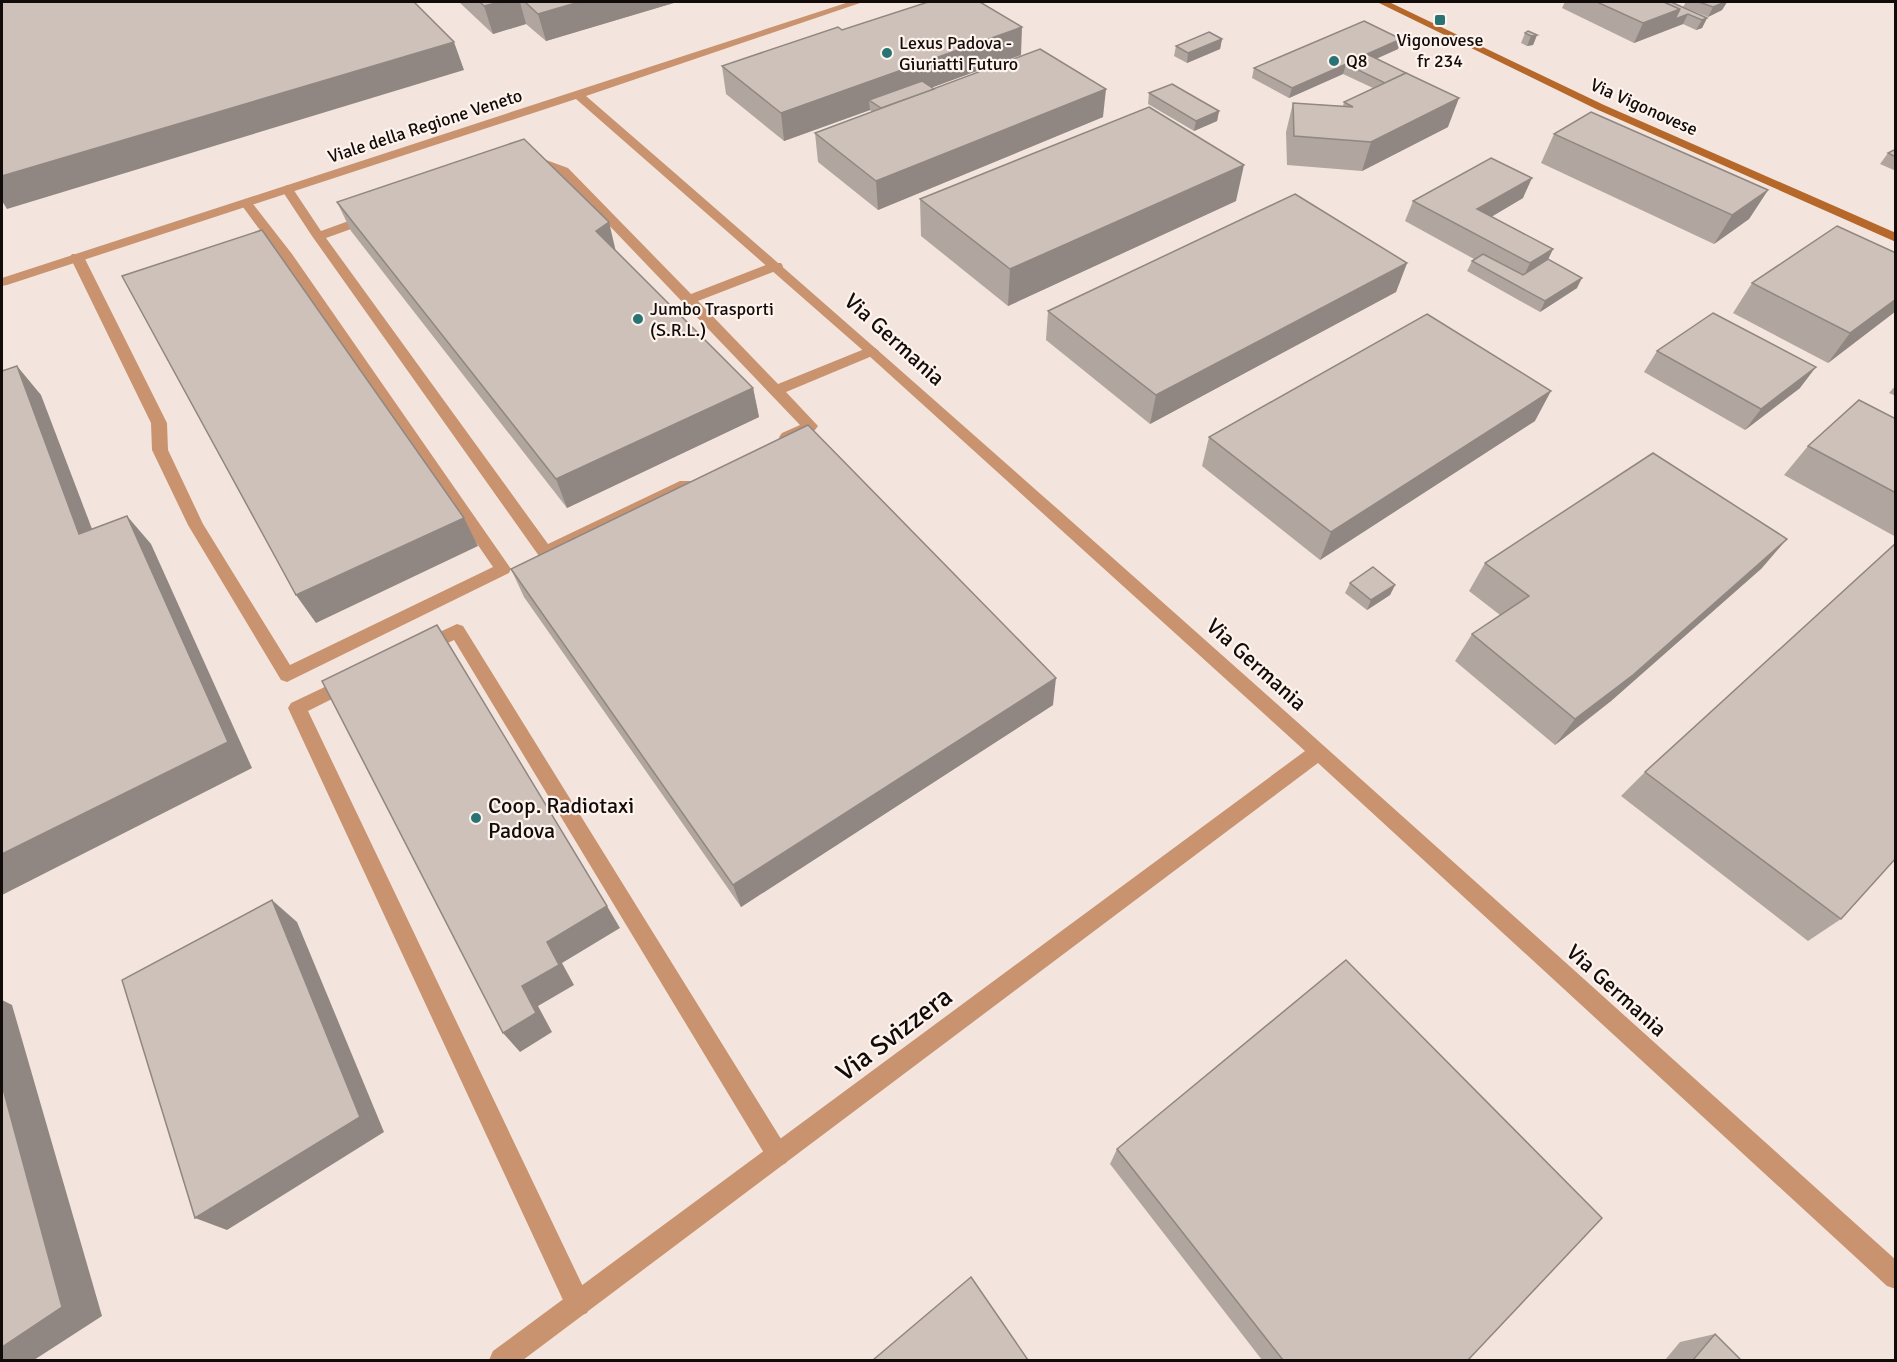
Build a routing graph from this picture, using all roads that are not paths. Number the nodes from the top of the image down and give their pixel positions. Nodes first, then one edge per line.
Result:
1 (858, 2) edge
2 (1382, 2) edge
3 (578, 95) junction
4 (519, 166) edge
5 (287, 189) junction
6 (246, 203) junction
7 (385, 213) edge
8 (318, 236) junction
9 (1896, 238) edge
10 (77, 257) junction
11 (776, 266) junction
12 (2, 282) edge
13 (690, 300) junction
14 (872, 351) junction
15 (776, 391) junction
16 (778, 441) edge
17 (704, 476) edge
18 (404, 656) edge
19 (372, 672) edge
20 (1319, 752) junction
21 (778, 1155) junction
22 (1896, 1277) edge
23 (578, 1304) junction
24 (502, 1360) edge

1 - 3 street, Viale della Regione Veneto
2 - 9 main road, Via Vigonovese
3 - 5 street, Viale della Regione Veneto
3 - 11 street, Via Germania
4 - 13 street
5 - 6 street, Viale della Regione Veneto
5 - 8 street
6 - 10 street, Viale della Regione Veneto
6 - 10 street
7 - 8 street
8 - 17 street
10 - 12 street, Viale della Regione Veneto
11 - 13 street
11 - 14 street, Via Germania
13 - 15 street
14 - 15 street
14 - 20 street, Via Germania
15 - 16 street
18 - 21 street
19 - 23 street
20 - 21 street, Via Svizzera
20 - 22 street, Via Germania
21 - 23 street, Via Svizzera
23 - 24 street, Via Svizzera

